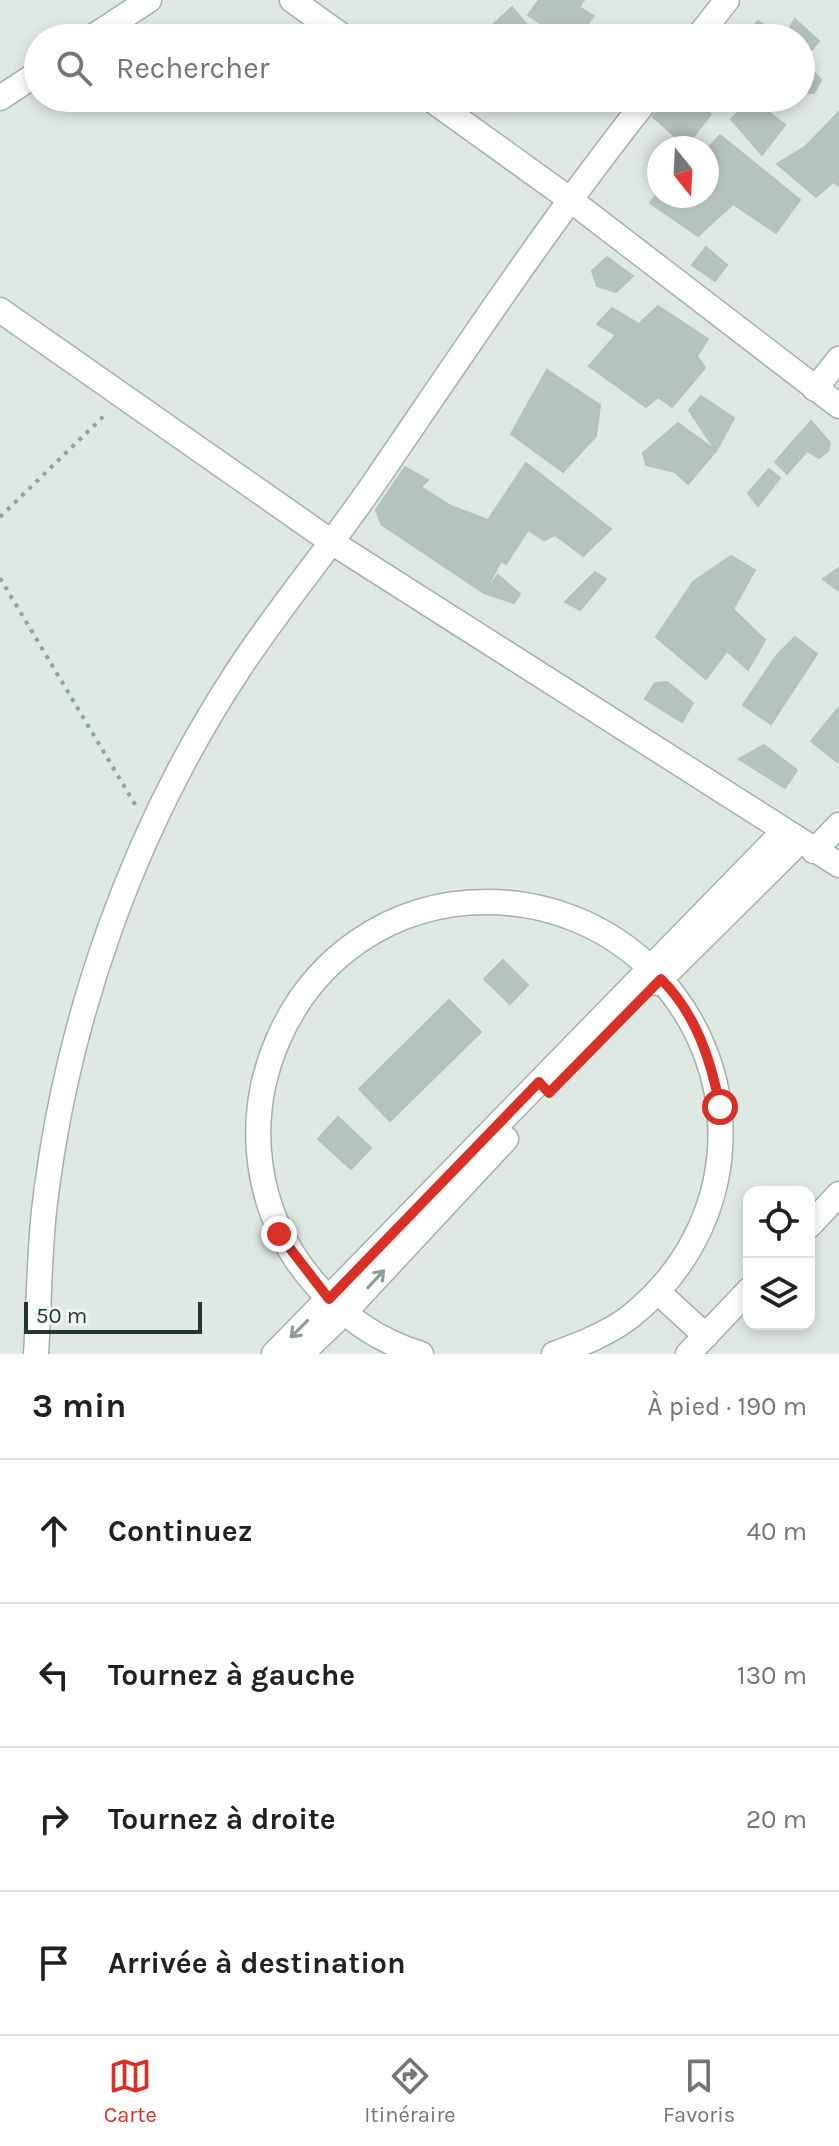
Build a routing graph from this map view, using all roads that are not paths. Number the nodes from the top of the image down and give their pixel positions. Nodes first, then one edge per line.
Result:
1 (149, 0) edge
2 (292, 0) edge
3 (727, 0) edge
4 (112, 24) edge
5 (325, 24) edge
6 (708, 24) edge
7 (24, 82) edge
8 (0, 98) edge
9 (448, 112) edge
10 (637, 112) edge
11 (568, 198) junction
12 (0, 310) edge
13 (839, 359) edge
14 (815, 389) junction
15 (839, 406) edge
16 (333, 543) junction
17 (839, 825) edge
18 (799, 842) junction
19 (839, 865) edge
20 (655, 974) junction
21 (839, 1194) edge
22 (815, 1220) edge
23 (658, 1292) junction
24 (743, 1296) edge
25 (336, 1306) junction
26 (706, 1336) junction
27 (36, 1354) edge
28 (274, 1354) edge
29 (301, 1354) edge
30 (421, 1354) edge
31 (554, 1354) edge
32 (688, 1354) edge

1 - 4 street
2 - 5 street
3 - 6 street
7 - 8 street
9 - 11 street
10 - 11 street
11 - 14 street
11 - 16 street
12 - 16 street
13 - 14 street
14 - 15 street
16 - 18 street
16 - 27 street
17 - 18 street
18 - 19 street
18 - 20 street
20 - 23 street
20 - 25 street
20 - 25 street
21 - 22 street
23 - 26 street
23 - 31 street
24 - 26 street
25 -> 28 street
25 - 29 street
25 - 30 street
26 - 32 street

